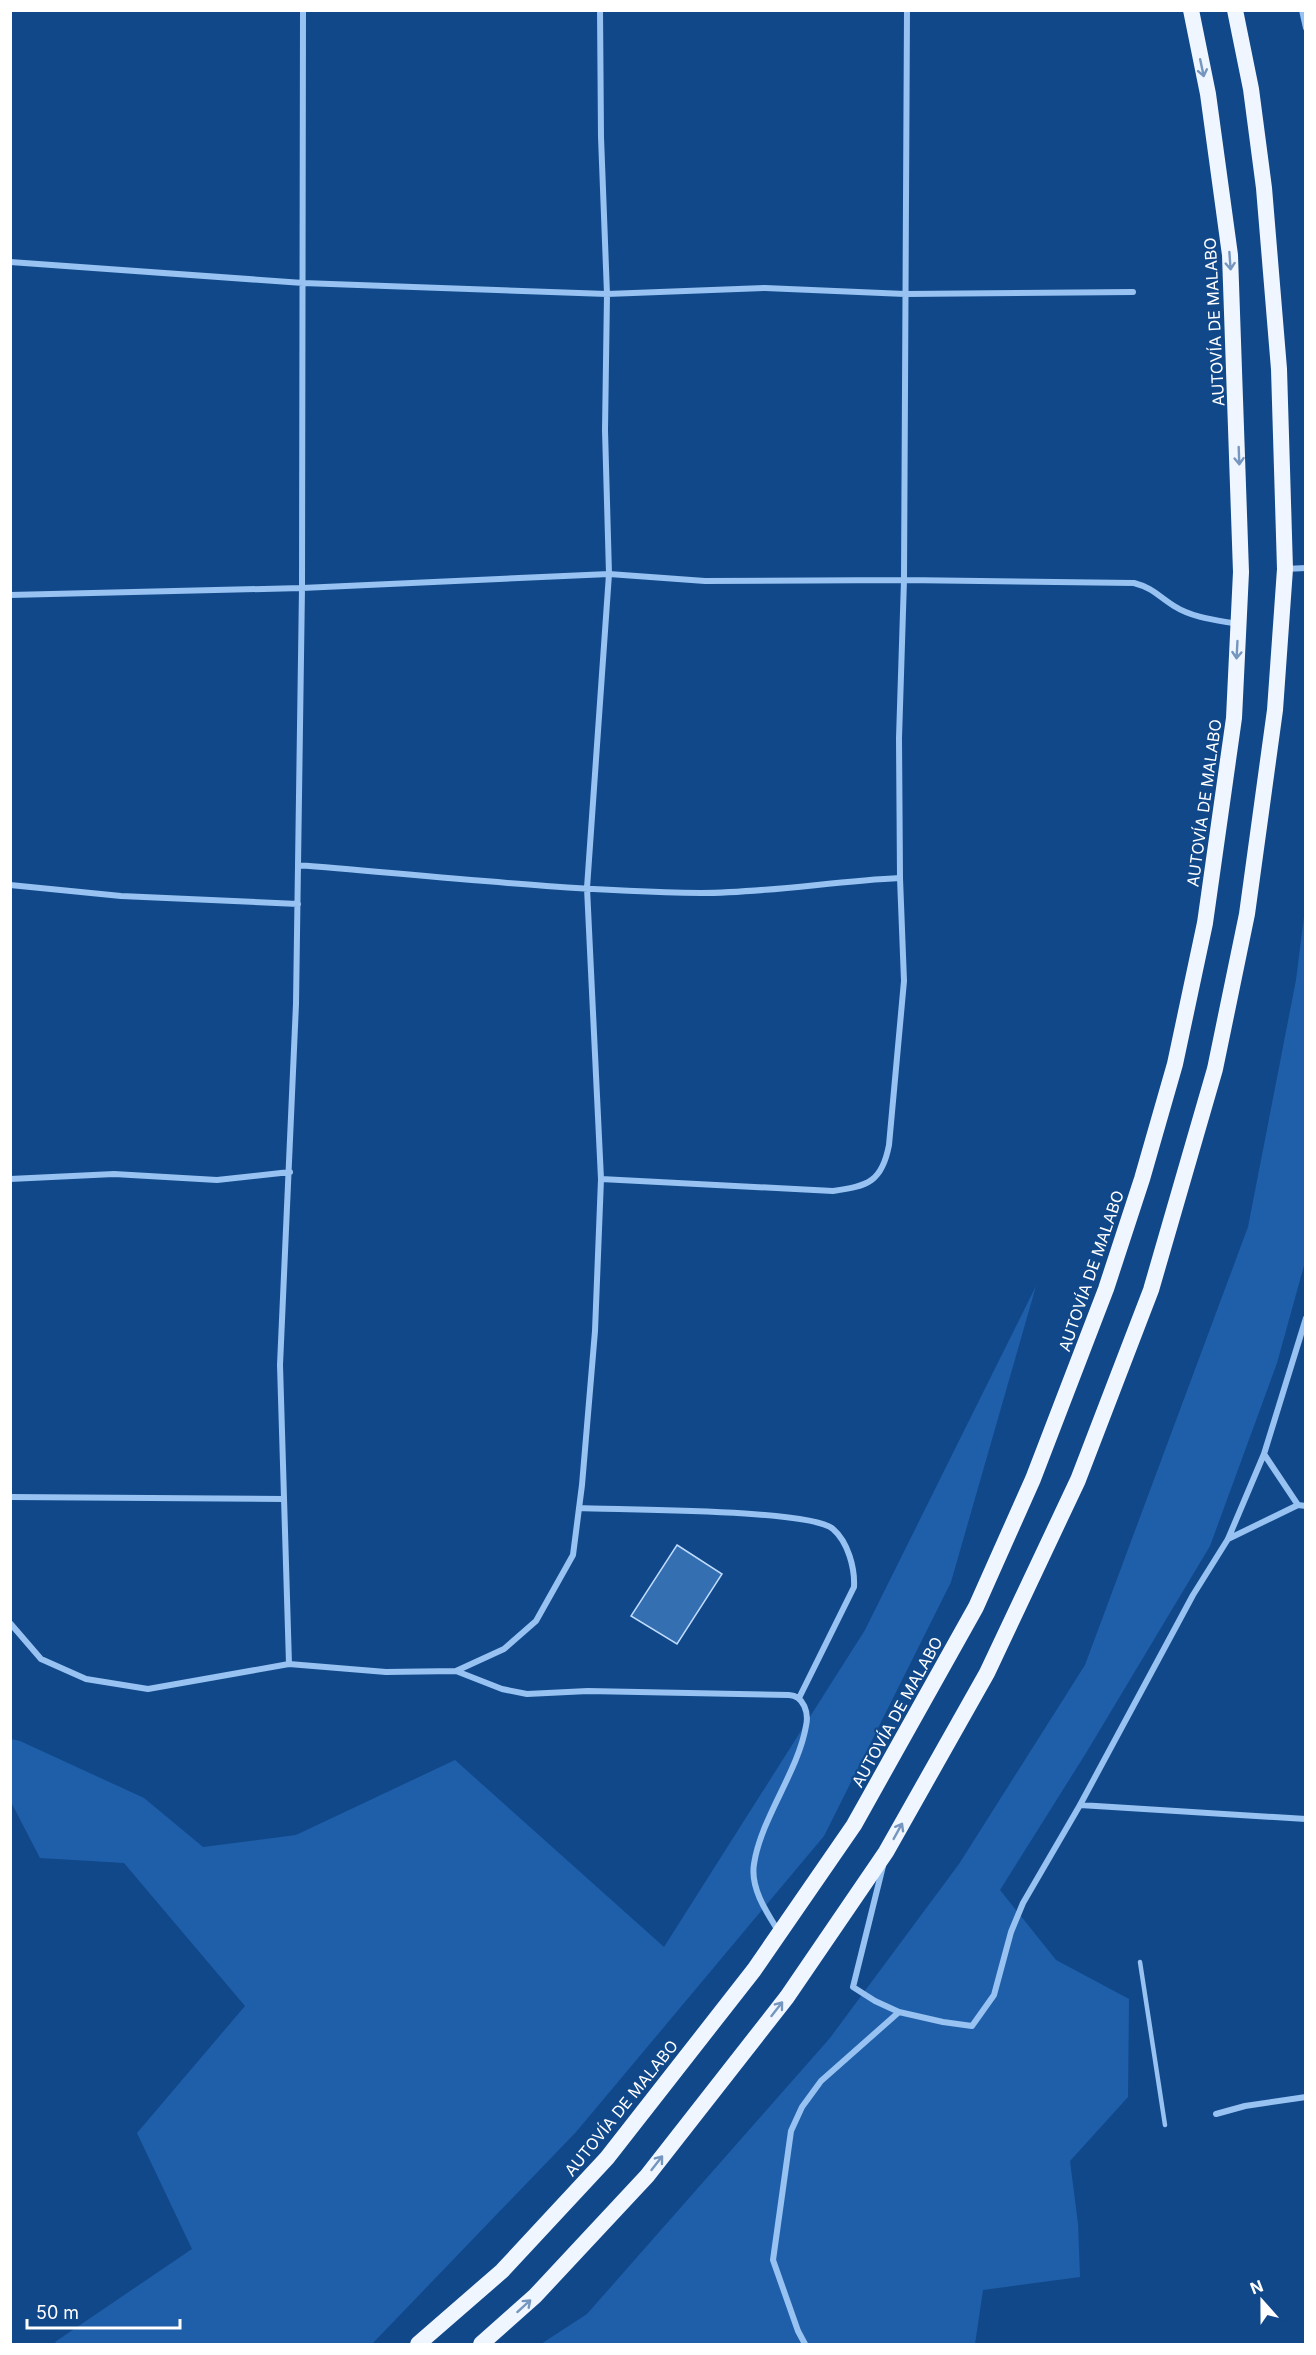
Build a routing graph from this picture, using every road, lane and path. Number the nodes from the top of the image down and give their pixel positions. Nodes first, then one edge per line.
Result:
1 (303, 10) edge
2 (600, 10) edge
3 (907, 10) edge
4 (1191, 10) edge
5 (1235, 10) edge
6 (1302, 10) edge
7 (1305, 27) edge
8 (10, 262) edge
9 (303, 283) junction
10 (1133, 292) dead end
11 (607, 294) junction
12 (904, 294) junction
13 (1305, 567) edge
14 (1285, 569) junction
15 (609, 574) junction
16 (904, 580) junction
17 (302, 588) junction
18 (10, 594) edge
19 (1239, 624) junction
20 (298, 866) junction
21 (900, 879) junction
22 (10, 885) edge
23 (587, 888) junction
24 (298, 904) junction
25 (290, 1172) junction
26 (10, 1179) edge
27 (601, 1179) junction
28 (1305, 1318) edge
29 (1264, 1454) junction
30 (10, 1497) edge
31 (284, 1499) junction
32 (1302, 1506) edge
33 (579, 1508) junction
34 (1228, 1539) junction
35 (10, 1623) edge
36 (289, 1664) junction
37 (456, 1671) junction
38 (799, 1698) junction
39 (1080, 1805) junction
40 (1305, 1819) edge
41 (886, 1852) junction
42 (779, 1933) junction
43 (1140, 1962) dead end
44 (899, 2012) junction
45 (1305, 2097) edge
46 (1216, 2114) dead end
47 (1165, 2125) dead end
48 (418, 2344) edge
49 (481, 2344) edge
50 (805, 2344) edge

1 - 9 street
2 - 11 street
3 - 12 street
4 -> 19 highway, AUTOVÍA DE MALABO
5 - 14 highway
6 - 7 street
8 - 9 street
9 - 11 street
9 - 17 street
10 - 12 street
11 - 12 street
11 - 15 street
12 - 16 street
13 - 14 street
41 -> 14 highway
15 - 16 street
15 - 17 street
15 - 23 street
16 - 19 street
16 - 21 street
17 - 18 street
17 - 20 street
19 -> 42 highway, AUTOVÍA DE MALABO
20 - 23 street
20 - 24 street
21 - 23 street
21 - 27 street
22 - 24 street
23 - 27 street
24 - 25 street
25 - 26 street
25 - 31 street
27 - 33 street
28 - 29 street
29 - 32 street
29 - 34 street
30 - 31 street
31 - 36 street
32 - 34 street
33 - 37 street
33 - 38 street
34 - 39 street
35 - 36 street
36 - 37 street
37 - 38 street
38 - 42 street
39 - 40 street
39 - 44 street
41 - 44 street
49 -> 41 highway
42 - 48 highway, AUTOVÍA DE MALABO
43 - 47 lane
44 - 50 street
45 - 46 street

